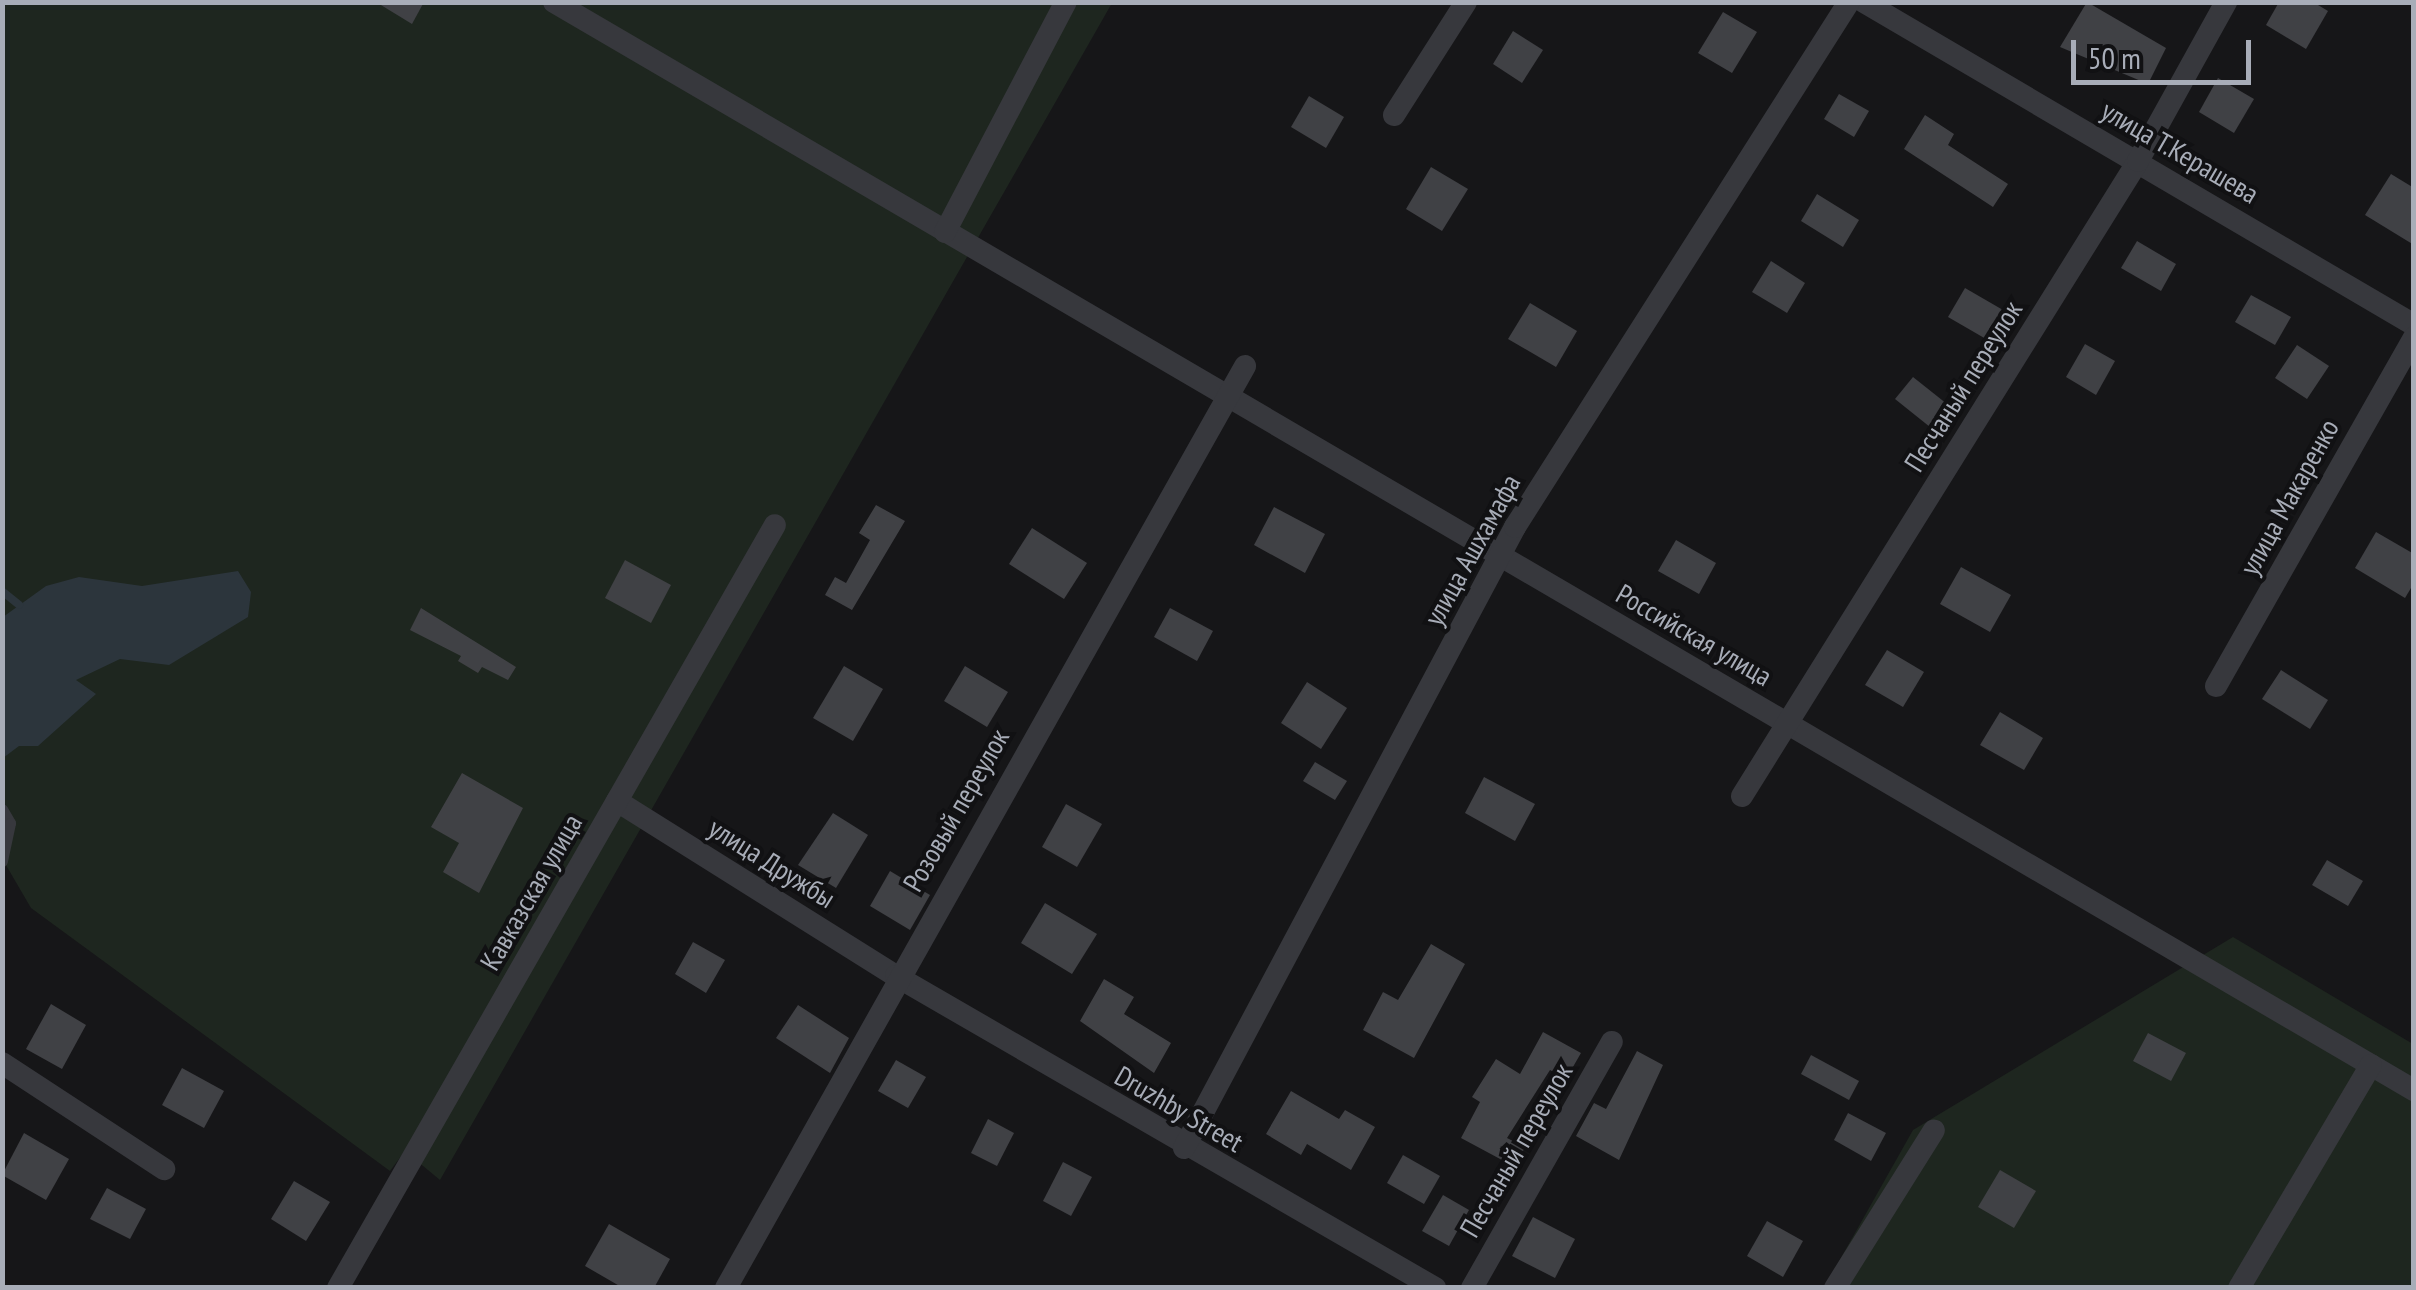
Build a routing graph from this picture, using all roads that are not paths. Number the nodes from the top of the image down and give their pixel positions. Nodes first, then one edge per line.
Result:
1 (554, 2) edge
2 (1066, 2) edge
3 (1466, 2) edge
4 (1849, 2) edge
5 (1864, 2) edge
6 (2226, 2) edge
7 (1394, 115) dead end
8 (2138, 162) junction
9 (945, 232) junction
10 (2414, 325) edge
11 (2414, 337) edge
12 (1245, 366) dead end
13 (1227, 396) junction
14 (775, 525) dead end
15 (1500, 556) junction
16 (2216, 686) dead end
17 (1787, 724) junction
18 (1742, 796) dead end
19 (617, 801) junction
20 (2, 810) edge
21 (2, 861) edge
22 (896, 976) junction
23 (1612, 1042) dead end
24 (2, 1063) edge
25 (2371, 1065) junction
26 (2414, 1090) edge
27 (1934, 1130) dead end
28 (1184, 1148) junction
29 (164, 1169) dead end
30 (338, 1288) edge
31 (726, 1288) edge
32 (1435, 1288) edge
33 (1472, 1288) edge
34 (1835, 1288) edge
35 (2239, 1288) edge

1 - 9 street, Российская улица
2 - 9 street
3 - 7 street
4 - 15 street, улица Ашхамафа
5 - 8 street, улица Т.Керашева
6 - 8 street, Песчаный переулок
8 - 10 street, улица Т.Керашева
8 - 17 street, Песчаный переулок
9 - 13 street, Российская улица
11 - 16 street, улица Макаренко
12 - 13 street, Розовый переулок
13 - 15 street, Российская улица
13 - 22 street, Розовый переулок
14 - 19 street, Кавказcкая улица
15 - 17 street, Российская улица
15 - 28 street, улица Ашхамафа
17 - 18 street, Песчаный переулок
17 - 25 street, Российская улица
19 - 22 street, улица Дружбы
19 - 30 street, Кавказcкая улица
20 - 21 lane
22 - 28 street, Druzhby Street
22 - 31 street, Розовый переулок
23 - 33 street, Песчаный переулок
24 - 29 street
25 - 26 street, Российская улица
25 - 35 street
27 - 34 street
28 - 32 street, Druzhby Street

